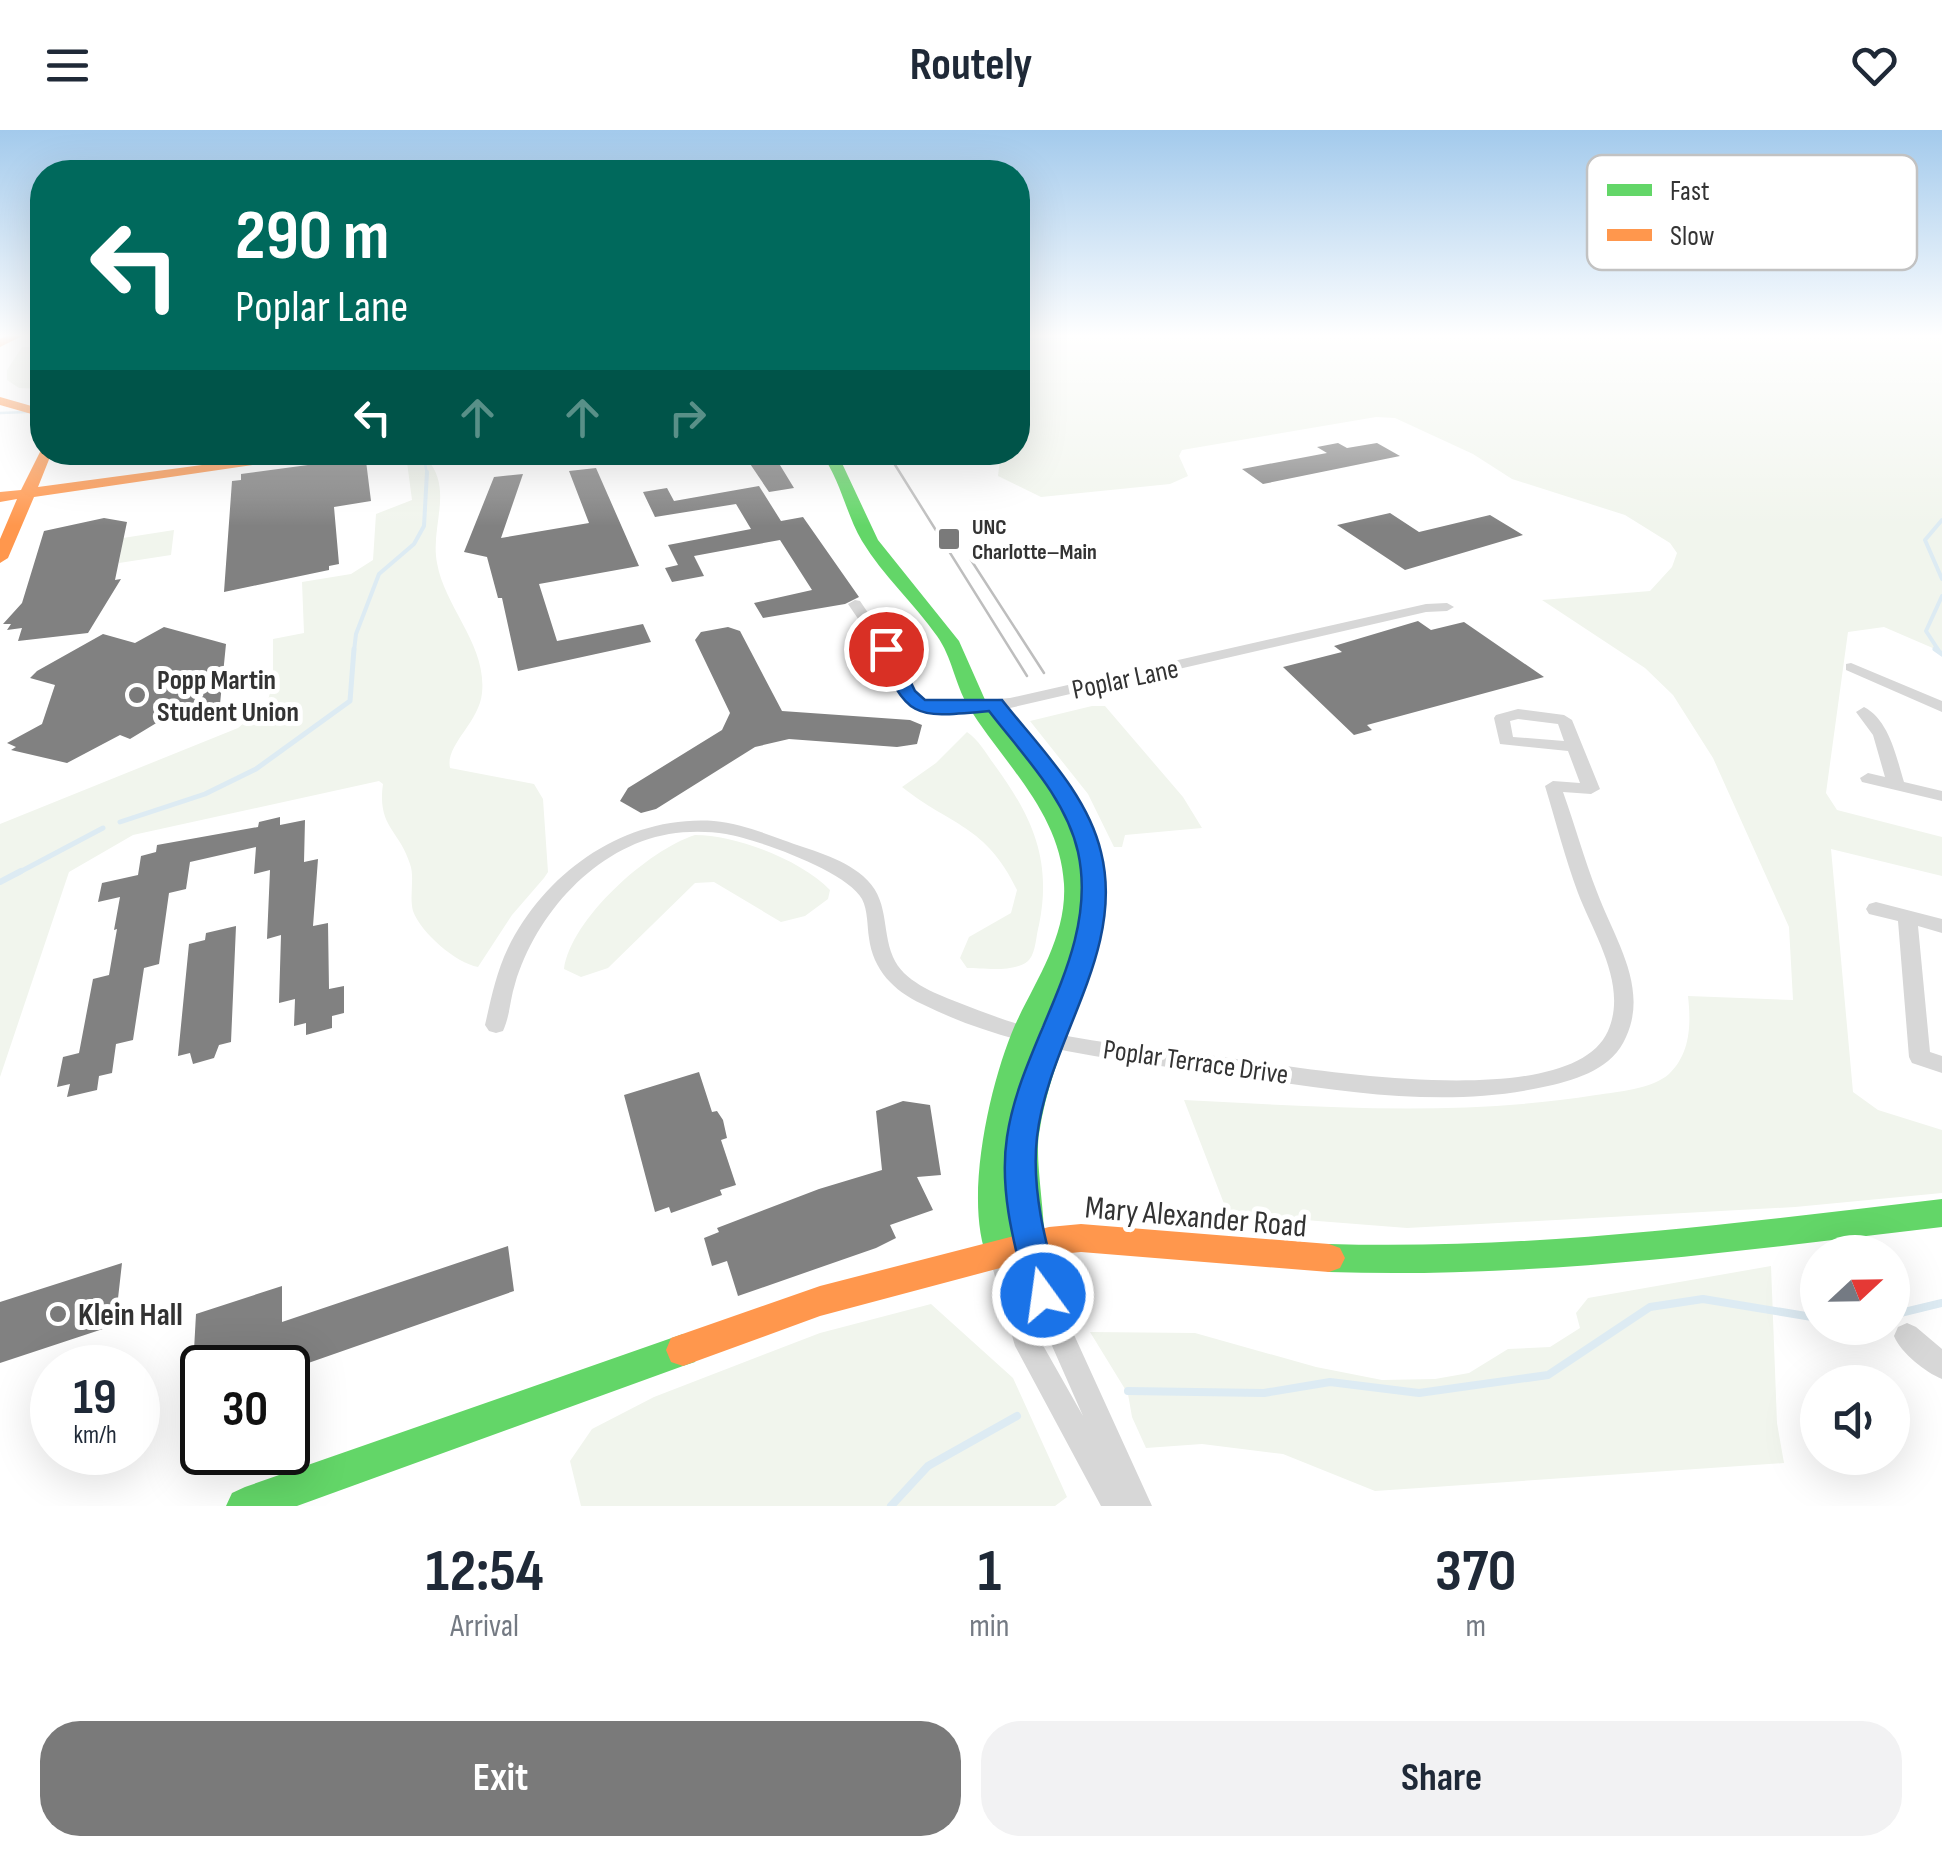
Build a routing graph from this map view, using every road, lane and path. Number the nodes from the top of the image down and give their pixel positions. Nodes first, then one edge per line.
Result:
1 (4, 402) edge
2 (30, 409) edge
3 (38, 465) edge
4 (206, 465) edge
5 (231, 465) edge
6 (838, 465) edge
7 (851, 465) edge
8 (25, 491) junction
9 (0, 495) edge
10 (870, 528) junction
11 (0, 558) edge
12 (855, 604) dead end
13 (1448, 608) dead end
14 (1851, 668) dead end
15 (986, 705) junction
16 (1942, 707) edge
17 (1864, 712) dead end
18 (1574, 748) dead end
19 (1868, 778) dead end
20 (1896, 784) junction
21 (1942, 796) edge
22 (1876, 910) dead end
23 (1907, 917) junction
24 (1942, 926) edge
25 (496, 1025) dead end
26 (1025, 1034) junction
27 (1050, 1038) junction
28 (1942, 1065) edge
29 (1942, 1213) edge
30 (1030, 1245) junction
31 (1000, 1252) junction
32 (1910, 1339) edge
33 (1942, 1366) edge
34 (245, 1506) edge
35 (1117, 1506) edge
36 (1137, 1506) edge

1 - 2 street
3 - 8 street
4 - 8 street
5 - 8 street
6 - 10 street
7 - 10 street
8 - 9 street
8 - 11 street
10 - 15 street
12 - 15 street, Poplar Lane
13 - 15 street, Poplar Lane
14 - 16 street
15 - 26 street
15 - 27 street
17 - 20 street
18 - 27 street, Poplar Terrace Drive
19 - 20 street
20 - 21 street
22 - 23 street
23 - 24 street
23 - 28 street
25 - 26 street, Poplar Terrace Drive
26 - 27 street, Poplar Terrace Drive
26 - 31 street
27 - 30 street
29 - 30 street, Mary Alexander Road
30 - 31 street, Mary Alexander Road
30 - 36 street
31 - 34 street, Mary Alexander Road
31 - 35 street
32 - 33 street

